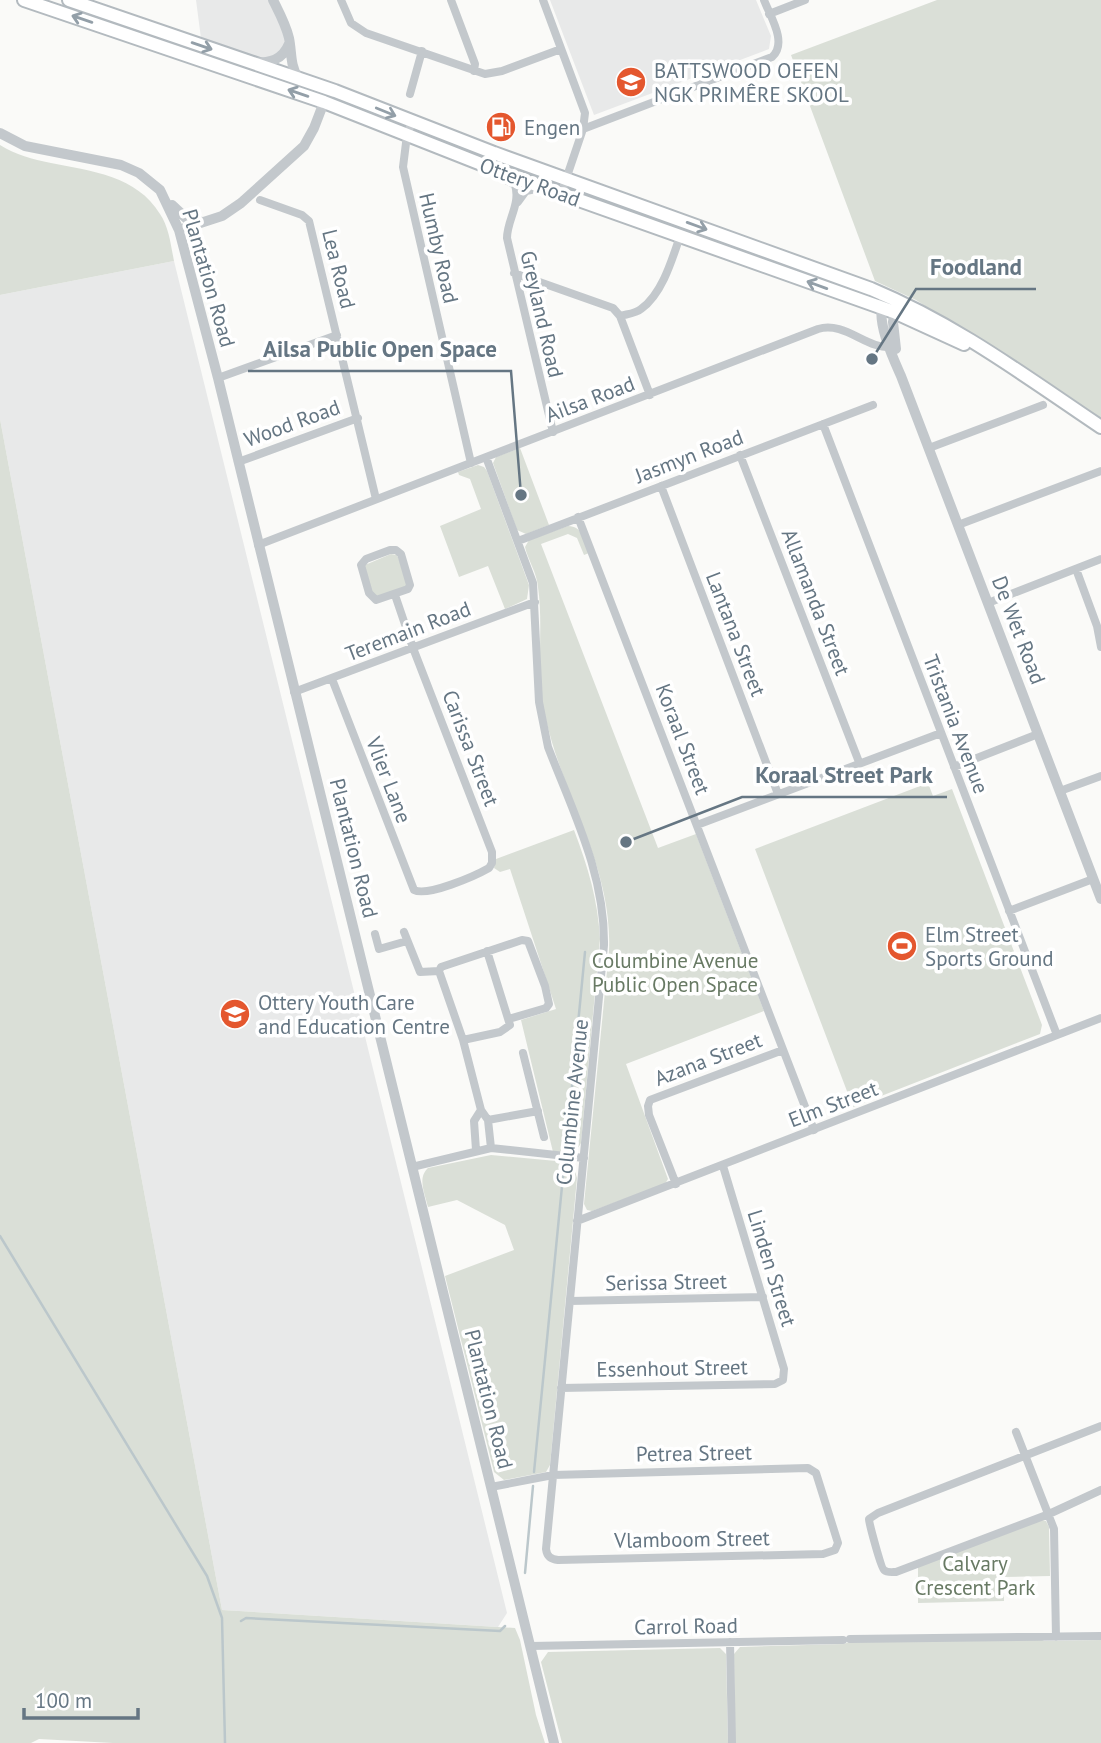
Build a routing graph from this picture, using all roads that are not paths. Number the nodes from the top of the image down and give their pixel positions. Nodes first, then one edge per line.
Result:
1 (24, 0) edge
2 (69, 0) edge
3 (273, 0) edge
4 (341, 0) edge
5 (450, 0) edge
6 (543, 0) edge
7 (764, 0) edge
8 (805, 0) edge
9 (769, 14) junction
10 (290, 42) junction
11 (561, 49) junction
12 (422, 51) junction
13 (253, 63) junction
14 (474, 71) junction
15 (298, 78) junction
16 (410, 94) dead end
17 (324, 102) junction
18 (0, 126) edge
19 (410, 129) junction
20 (583, 129) junction
21 (0, 133) edge
22 (39, 148) junction
23 (480, 164) junction
24 (566, 179) junction
25 (542, 188) junction
26 (561, 194) junction
27 (165, 197) junction
28 (260, 200) dead end
29 (516, 205) junction
30 (205, 222) junction
31 (179, 230) junction
32 (680, 236) junction
33 (514, 273) junction
34 (890, 304) junction
35 (620, 316) junction
36 (337, 335) junction
37 (892, 347) junction
38 (218, 378) junction
39 (650, 395) junction
40 (873, 405) dead end
41 (1042, 405) dead end
42 (358, 418) junction
43 (823, 424) junction
44 (1101, 427) edge
45 (553, 432) junction
46 (929, 448) junction
47 (740, 455) junction
48 (485, 457) junction
49 (238, 462) junction
50 (471, 463) junction
51 (1101, 471) edge
52 (661, 486) junction
53 (376, 499) junction
54 (578, 517) junction
55 (958, 525) junction
56 (518, 541) junction
57 (258, 545) junction
58 (1101, 559) edge
59 (1076, 569) junction
60 (395, 595) junction
61 (535, 602) junction
62 (988, 603) junction
63 (1101, 647) edge
64 (413, 648) junction
65 (332, 679) junction
66 (294, 692) junction
67 (941, 733) junction
68 (1038, 734) junction
69 (859, 762) junction
70 (954, 767) junction
71 (1101, 776) edge
72 (1060, 791) junction
73 (778, 794) junction
74 (697, 825) junction
75 (1093, 879) junction
76 (417, 892) joint
77 (1101, 899) edge
78 (1009, 911) junction
79 (375, 934) dead end
80 (487, 951) junction
81 (439, 971) junction
82 (1101, 1018) edge
83 (509, 1019) junction
84 (1057, 1035) junction
85 (463, 1040) junction
86 (783, 1049) junction
87 (523, 1054) dead end
88 (481, 1110) junction
89 (538, 1111) junction
90 (488, 1120) junction
91 (814, 1130) junction
92 (544, 1137) dead end
93 (491, 1148) junction
94 (476, 1150) junction
95 (584, 1158) junction
96 (723, 1166) junction
97 (412, 1167) junction
98 (676, 1184) junction
99 (577, 1221) junction
100 (763, 1297) junction
101 (570, 1301) junction
102 (783, 1380) joint
103 (561, 1388) junction
104 (1101, 1426) edge
105 (1016, 1432) dead end
106 (1026, 1457) junction
107 (553, 1475) junction
108 (491, 1487) junction
109 (1101, 1490) edge
110 (1049, 1514) junction
111 (835, 1550) joint
112 (550, 1557) joint
113 (1101, 1636) edge
114 (1056, 1637) junction
115 (730, 1642) junction
116 (531, 1646) junction
117 (554, 1743) edge
118 (732, 1743) edge

17 -> 1 main road, Ottery Road
2 -> 13 main road, Ottery Road
3 - 10 street
4 - 12 street
5 - 14 street
6 - 11 street
7 - 9 street
8 - 9 street
9 - 20 street
10 - 13 street
10 - 15 street
11 - 14 street
11 - 20 street
12 - 14 street
12 - 16 street
13 - 15 main road, Ottery Road
15 -> 19 main road, Ottery Road
17 - 19 main road, Ottery Road
17 - 30 street
18 - 22 street, Plantation Road
19 - 23 main road, Ottery Road
19 - 24 main road, Ottery Road
19 - 50 street, Humby Road
20 - 24 street
21 - 22 street, Plantation Road
22 - 27 street, Plantation Road
23 - 25 main road, Ottery Road
23 - 29 street
24 - 26 street
24 -> 34 main road, Ottery Road
25 - 26 main road, Ottery Road
25 - 29 street
26 - 32 main road, Ottery Road
27 - 30 street
27 - 31 street, Plantation Road
28 - 36 street, Lea Road
29 - 33 street, Greyland Road
30 - 31 street
31 - 38 street, Plantation Road
34 -> 32 main road, Ottery Road
32 - 35 street
33 - 35 street
33 - 45 street, Greyland Road
34 - 37 street, De Wet Road
34 - 44 main road, Ottery Road
35 - 39 street
36 - 38 street
36 - 42 street, Lea Road
37 - 39 street, Ailsa Road
37 - 46 street, De Wet Road
38 - 49 street, Plantation Road
39 - 45 street, Ailsa Road
40 - 43 street, Jasmyn Road
41 - 46 street
42 - 49 street, Wood Road
42 - 53 street, Lea Road
43 - 47 street, Jasmyn Road
43 - 67 street, Tristania Avenue
45 - 48 street, Ailsa Road
46 - 55 street, De Wet Road
47 - 52 street, Jasmyn Road
47 - 69 street, Allamanda Street
48 - 50 street, Ailsa Road
48 - 56 street, Columbine Avenue
49 - 57 street, Plantation Road
50 - 53 street, Ailsa Road
51 - 55 street
52 - 54 street, Jasmyn Road
52 - 73 street, Lantana Street
53 - 57 street, Ailsa Road
54 - 56 street, Jasmyn Road
54 - 74 street, Koraal Street
55 - 62 street, De Wet Road
56 - 61 street, Columbine Avenue
57 - 66 street, Plantation Road
58 - 59 street
59 - 62 street
59 - 63 street
60 - 60 street
60 - 64 street, Carissa Street
61 - 64 street, Teremain Road
61 - 95 street, Columbine Avenue
62 - 68 street, De Wet Road
64 - 65 street, Teremain Road
64 - 76 street, Carissa Street
65 - 66 street, Teremain Road
65 - 76 street, Vlier Lane
66 - 97 street, Plantation Road
67 - 69 street
67 - 70 street, Tristania Avenue
68 - 70 street
68 - 72 street, De Wet Road
69 - 73 street
70 - 78 street, Tristania Avenue
71 - 72 street
72 - 75 street, De Wet Road
73 - 74 street
74 - 86 street, Koraal Street
75 - 77 street, De Wet Road
75 - 78 street
78 - 84 street, Tristania Avenue
79 - 81 street
80 - 81 street
80 - 83 street
80 - 83 street
81 - 85 street
82 - 84 street, Elm Street
83 - 85 street
84 - 91 street, Elm Street
85 - 88 street
86 - 91 street, Koraal Street
86 - 98 street, Azana Street
87 - 89 street
88 - 90 street
88 - 94 street
89 - 90 street
89 - 92 street
90 - 93 street
91 - 96 street, Elm Street
93 - 94 street
93 - 95 street
94 - 97 street
95 - 99 street, Columbine Avenue
96 - 98 street, Elm Street
96 - 100 street, Linden Street
97 - 108 street, Plantation Road
98 - 99 street, Elm Street
99 - 101 street, Columbine Avenue
100 - 101 street, Serissa Street
100 - 102 street, Linden Street
101 - 103 street, Columbine Avenue
102 - 103 street, Essenhout Street
103 - 107 street, Columbine Avenue
104 - 106 street
105 - 106 street
106 - 110 street
106 - 110 street
107 - 108 street, Petrea Street
107 - 111 street, Petrea Street
107 - 112 street, Columbine Avenue
108 - 116 street, Plantation Road
109 - 110 street
110 - 114 street
111 - 112 street, Vlamboom Street
113 - 114 street, Carrol Road
114 - 115 street, Carrol Road
115 - 116 street, Carrol Road
115 - 118 street
116 - 117 street, Plantation Road

